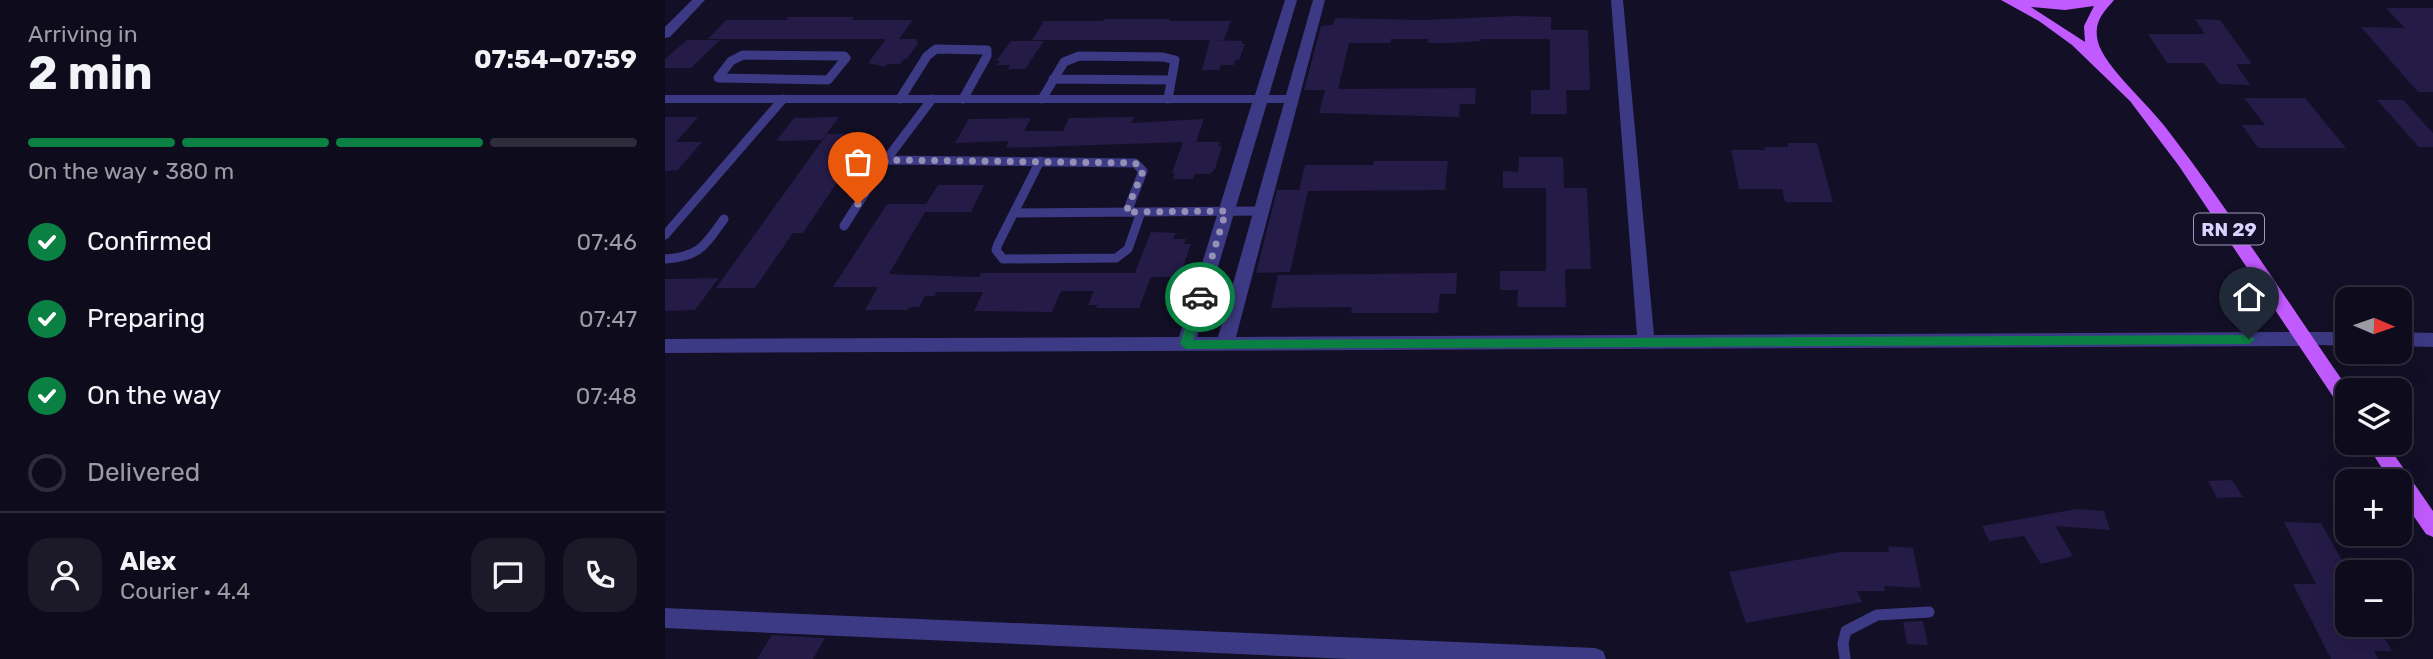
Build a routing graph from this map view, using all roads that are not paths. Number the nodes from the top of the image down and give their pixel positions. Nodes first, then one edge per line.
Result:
1 (699, 0) edge
2 (1291, 0) edge
3 (1318, 0) edge
4 (1617, 0) edge
5 (2007, 0) edge
6 (2014, 0) edge
7 (2106, 0) edge
8 (665, 34) edge
9 (2102, 63) junction
10 (1053, 79) junction
11 (828, 80) junction
12 (1170, 80) junction
13 (665, 99) edge
14 (783, 99) junction
15 (821, 99) junction
16 (900, 99) junction
17 (932, 99) junction
18 (963, 99) junction
19 (1042, 99) junction
20 (1168, 99) junction
21 (1260, 99) junction
22 (1291, 99) junction
23 (886, 160) junction
24 (1040, 161) junction
25 (1226, 211) junction
26 (1260, 211) junction
27 (1126, 212) junction
28 (1141, 212) junction
29 (1014, 213) junction
30 (724, 219) dead end
31 (844, 226) dead end
32 (665, 235) edge
33 (665, 259) edge
34 (2304, 339) junction
35 (2335, 339) edge
36 (2412, 339) edge
37 (2433, 340) edge
38 (1646, 342) junction
39 (1186, 344) junction
40 (1224, 344) junction
41 (665, 346) edge
42 (2335, 384) edge
43 (2383, 455) edge
44 (2433, 528) edge
45 (1929, 612) dead end
46 (665, 618) edge
47 (1595, 659) edge
48 (1845, 659) edge

1 - 8 street
2 - 21 street
3 - 22 street
4 - 38 street
5 - 9 main road, RN 29
6 - 7 main road, RN 29
7 - 9 main road, RN 29
9 - 34 main road, RN 29
10 - 12 lane
10 - 12 lane
10 - 19 lane
11 - 11 lane
11 - 15 lane
12 - 20 lane
13 - 14 street
14 - 15 street
14 - 32 lane
15 - 16 street
16 - 17 street
16 - 18 lane
17 - 18 street
17 - 23 lane
18 - 19 street
19 - 20 street
20 - 21 street
21 - 22 street
21 - 25 street
22 - 26 street
23 - 24 lane
23 - 31 lane
24 - 27 lane
24 - 29 lane
25 - 26 lane
25 - 28 lane
25 - 39 street
26 - 40 street
27 - 28 lane
27 - 29 lane
28 - 29 lane
30 - 33 lane
34 - 35 street
34 - 38 street
34 - 42 main road, RN 29
36 - 37 street
38 - 40 street
39 - 40 street
39 - 41 street
43 - 44 main road
45 - 48 lane
46 - 47 street

